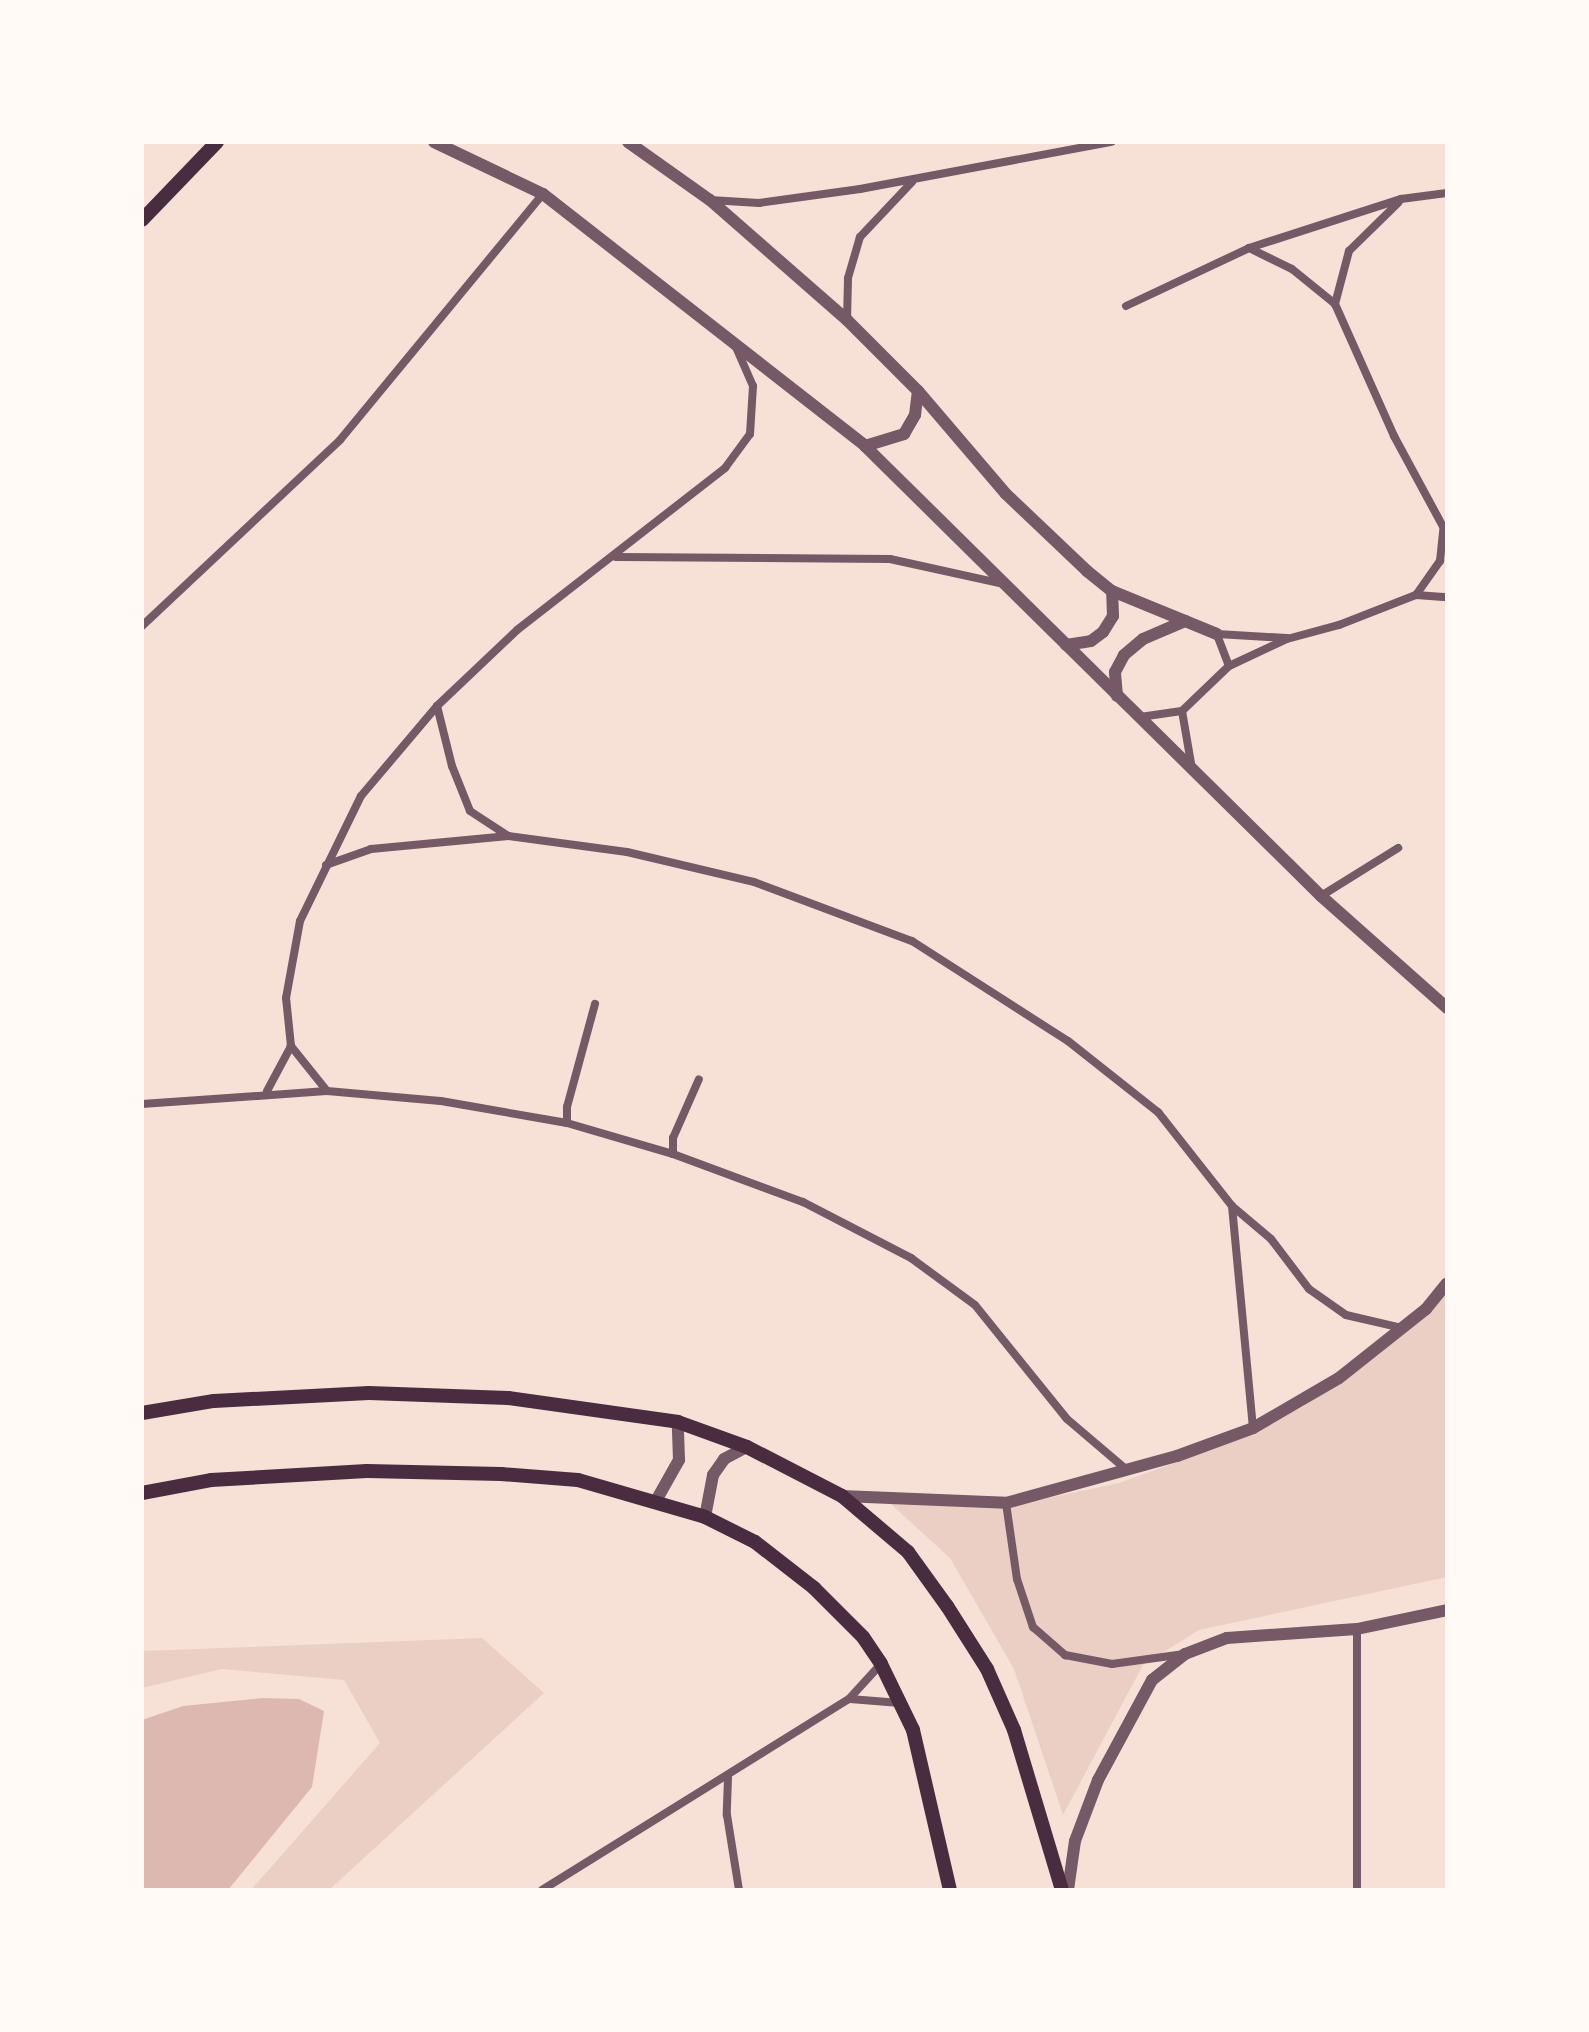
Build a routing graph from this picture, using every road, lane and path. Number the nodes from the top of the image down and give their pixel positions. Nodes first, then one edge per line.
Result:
1 (217, 142) edge
2 (434, 142) edge
3 (628, 142) edge
4 (1112, 142) edge
5 (447, 146) edge
6 (642, 146) edge
7 (912, 181) junction
8 (1447, 193) edge
9 (543, 194) junction
10 (1401, 199) junction
11 (710, 200) junction
12 (149, 203) edge
13 (142, 220) edge
14 (1249, 248) junction
15 (1335, 304) junction
16 (1126, 306) dead end
17 (847, 320) junction
18 (733, 340) junction
19 (918, 391) junction
20 (865, 446) junction
21 (1445, 532) edge
22 (616, 557) junction
23 (1007, 584) junction
24 (1112, 591) junction
25 (1416, 595) junction
26 (1447, 597) edge
27 (1185, 621) junction
28 (142, 626) edge
29 (1217, 634) junction
30 (1287, 639) junction
31 (1066, 645) junction
32 (1229, 666) junction
33 (1117, 696) junction
34 (437, 706) junction
35 (1182, 711) junction
36 (1138, 717) junction
37 (1193, 772) junction
38 (508, 836) junction
39 (1398, 848) dead end
40 (326, 865) junction
41 (1321, 896) junction
42 (595, 1004) dead end
43 (1447, 1008) edge
44 (291, 1046) junction
45 (699, 1079) dead end
46 (267, 1091) junction
47 (327, 1091) junction
48 (142, 1104) edge
49 (567, 1123) junction
50 (673, 1154) junction
51 (1232, 1206) junction
52 (1447, 1283) edge
53 (1402, 1328) junction
54 (142, 1413) edge
55 (678, 1422) junction
56 (1253, 1428) junction
57 (747, 1447) junction
58 (1129, 1472) junction
59 (142, 1493) edge
60 (842, 1496) junction
61 (657, 1499) junction
62 (1006, 1503) junction
63 (705, 1517) junction
64 (1447, 1610) edge
65 (1357, 1629) junction
66 (1185, 1654) junction
67 (881, 1664) junction
68 (849, 1699) junction
69 (900, 1703) junction
70 (728, 1777) junction
71 (546, 1889) edge
72 (739, 1890) edge
73 (950, 1890) edge
74 (1065, 1890) edge
75 (1357, 1890) edge

1 - 12 main road
2 - 5 street
3 - 6 street
4 - 7 street
5 - 9 street
6 - 11 street
7 - 11 street
7 - 17 street
8 - 10 street
9 - 18 street
9 - 28 street
10 - 14 street
10 - 15 street
11 - 17 street
12 - 13 main road
14 - 15 street
14 - 16 street
15 - 21 street
17 - 19 street
18 - 20 street
18 - 22 street
19 - 20 street
19 - 24 street
20 - 23 street
21 - 25 street
22 - 23 street
22 - 34 street
23 - 31 street
24 - 27 street
24 - 31 street
25 - 26 street
25 - 30 street
27 - 29 street
27 - 33 street
29 - 30 street
29 - 32 street
30 - 32 street
31 - 33 street
32 - 35 street
33 - 36 street
34 - 38 street
34 - 40 street
35 - 36 street
35 - 37 street
36 - 37 street
37 - 41 street
38 - 40 street
38 - 51 street
39 - 41 street
40 - 44 street
41 - 43 street
42 - 49 street
44 - 46 street
44 - 47 street
45 - 50 street
46 - 47 street
46 - 48 street
47 - 49 street
49 - 50 street
50 - 58 street
51 - 53 street
51 - 56 street
52 - 53 street
53 - 56 street
54 - 55 main road
55 - 57 main road
55 - 61 street
56 - 58 street
57 - 60 main road
57 - 63 street
58 - 62 street
59 - 61 main road
60 - 62 street
60 - 74 main road
61 - 63 main road
62 - 66 street
63 - 67 main road
64 - 65 street
65 - 66 street
65 - 75 street
66 - 74 street
67 - 68 street
67 - 69 main road
68 - 69 street
68 - 70 street
69 - 73 main road
70 - 71 street
70 - 72 street

